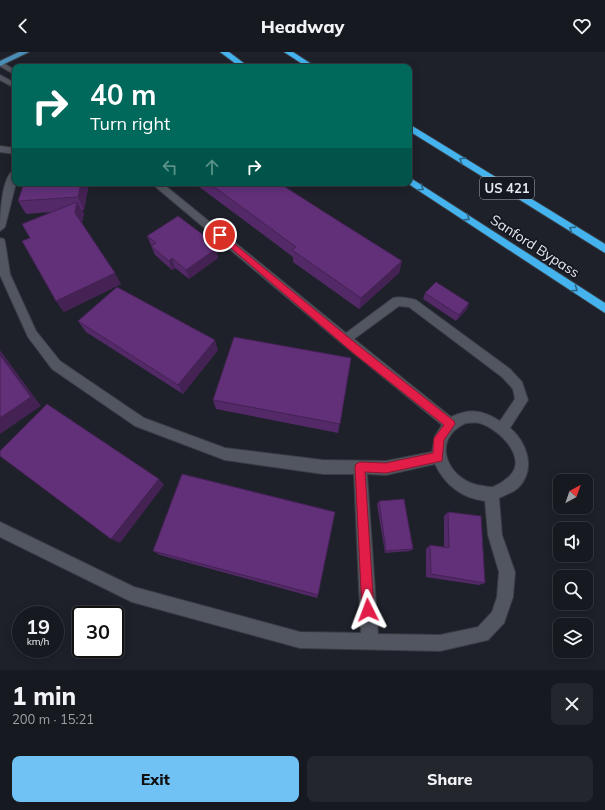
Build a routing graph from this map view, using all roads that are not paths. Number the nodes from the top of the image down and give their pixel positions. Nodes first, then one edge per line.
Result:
1 (25, 52) edge
2 (224, 52) edge
3 (290, 52) edge
4 (0, 64) edge
5 (241, 64) edge
6 (308, 64) edge
7 (12, 71) edge
8 (0, 77) edge
9 (12, 84) edge
10 (412, 129) edge
11 (0, 149) edge
12 (12, 151) edge
13 (12, 181) edge
14 (412, 182) edge
15 (160, 186) edge
16 (0, 226) edge
17 (0, 242) edge
18 (605, 249) edge
19 (605, 309) edge
20 (345, 340) junction
21 (450, 424) junction
22 (502, 429) junction
23 (438, 457) junction
24 (360, 467) junction
25 (492, 494) junction
26 (0, 529) edge
27 (370, 642) junction

1 - 4 main road
2 - 5 highway
3 - 6 highway
4 - 7 street
8 - 9 street
18 -> 10 highway, US 421
11 - 12 street
13 - 16 street
14 -> 19 highway, Sanford Bypass
15 - 20 street
17 - 24 street
20 - 21 street
20 - 22 street
21 - 22 street
21 - 23 street
22 - 25 street
23 - 24 street
23 - 25 street
24 - 27 street
25 - 27 street
26 - 27 street

